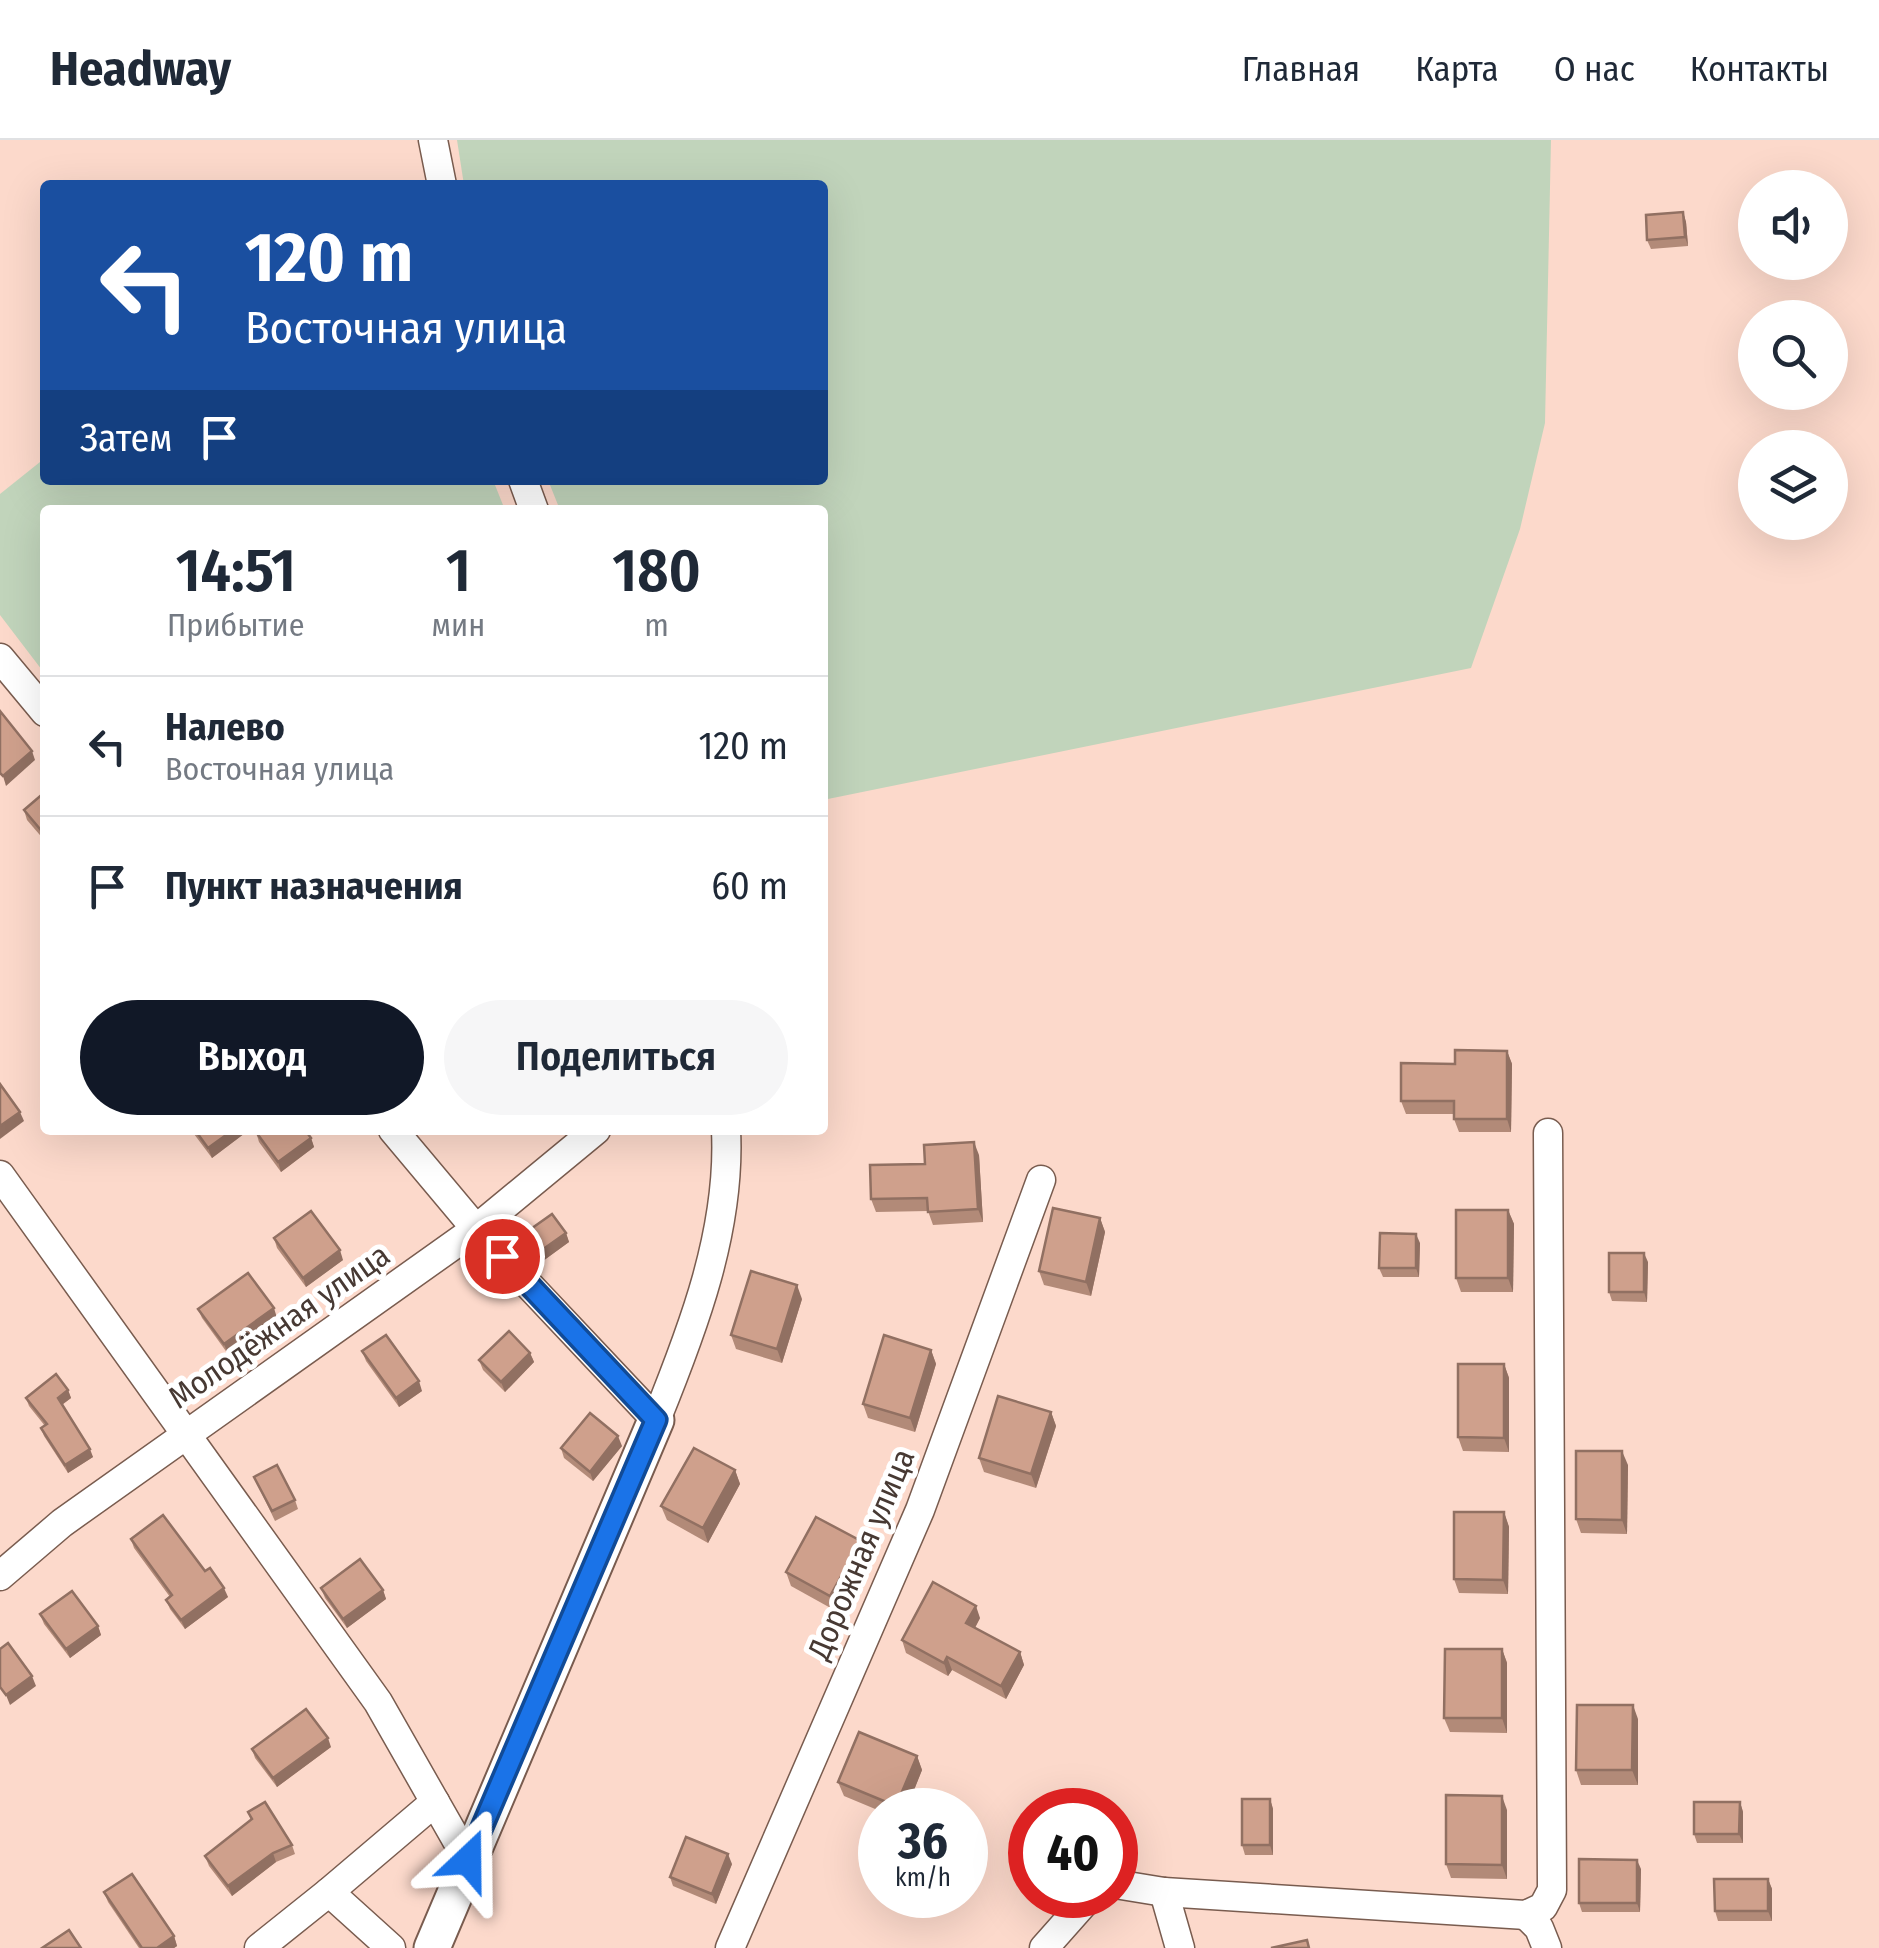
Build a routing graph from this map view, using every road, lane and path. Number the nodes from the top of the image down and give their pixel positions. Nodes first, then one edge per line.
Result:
1 (433, 140) edge
2 (441, 180) edge
3 (0, 658) edge
4 (40, 706) edge
5 (1548, 1133) dead end
6 (398, 1135) edge
7 (590, 1135) edge
8 (726, 1135) edge
9 (0, 1175) edge
10 (1041, 1180) dead end
11 (476, 1229) junction
12 (656, 1420) junction
13 (185, 1435) junction
14 (0, 1576) edge
15 (435, 1802) junction
16 (468, 1860) junction
17 (1138, 1888) edge
18 (328, 1892) junction
19 (1164, 1892) junction
20 (1526, 1915) junction
21 (1071, 1918) edge
22 (260, 1948) edge
23 (391, 1948) edge
24 (432, 1948) edge
25 (730, 1948) edge
26 (1044, 1948) edge
27 (1180, 1948) edge
28 (1546, 1948) edge

1 - 2 street
3 - 4 street
5 - 20 street
6 - 11 street
7 - 11 street, Молодёжная улица
8 - 12 street
9 - 13 street
10 - 25 street, Дорожная улица
11 - 12 street
11 - 13 street, Молодёжная улица
12 - 16 street
13 - 14 street, Молодёжная улица
13 - 15 street
15 - 16 street
15 - 18 street
16 - 24 street
17 - 19 street
18 - 22 street
18 - 23 street
19 - 20 street
19 - 27 street
20 - 28 street
21 - 26 street

